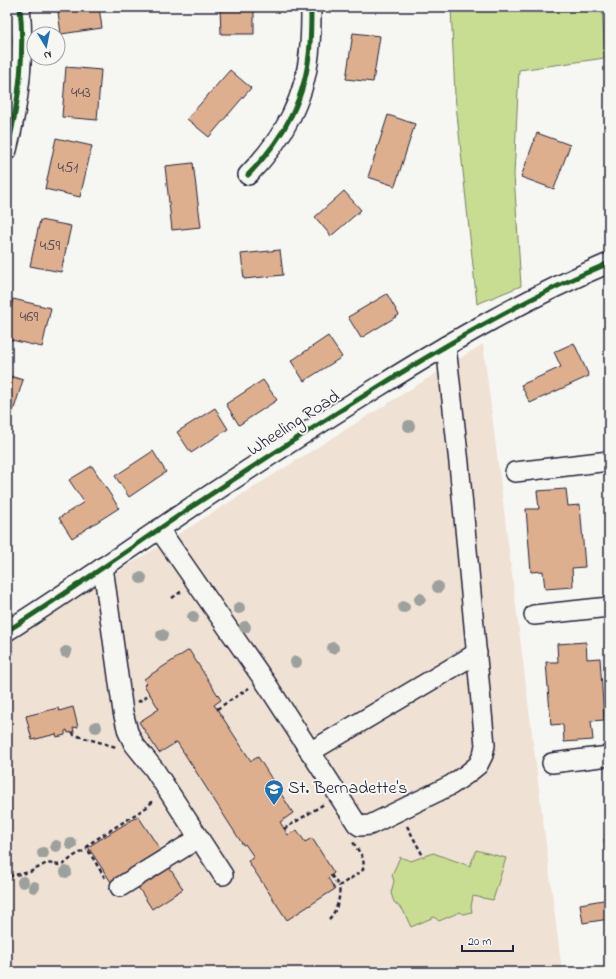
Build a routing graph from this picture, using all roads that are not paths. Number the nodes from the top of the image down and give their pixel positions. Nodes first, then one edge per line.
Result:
1 (20, 7) edge
2 (311, 7) edge
3 (8, 144) edge
4 (248, 175) dead end
5 (609, 264) edge
6 (446, 346) junction
7 (609, 461) edge
8 (515, 472) dead end
9 (159, 529) junction
10 (103, 567) junction
11 (609, 607) edge
12 (534, 614) dead end
13 (7, 631) edge
14 (477, 653) junction
15 (310, 752) junction
16 (609, 756) edge
17 (552, 763) dead end
18 (199, 838) junction
19 (223, 875) dead end
20 (120, 887) road end

1 - 3 street
2 - 4 street
5 - 6 street, Wheeling Road
6 - 9 street, Wheeling Road
6 - 14 street
7 - 8 street
9 - 10 street, Wheeling Road
9 - 15 street
10 - 13 street, Wheeling Road
10 - 18 street
11 - 12 street
14 - 15 street
14 - 15 street
16 - 17 street
18 - 19 street
18 - 20 street

